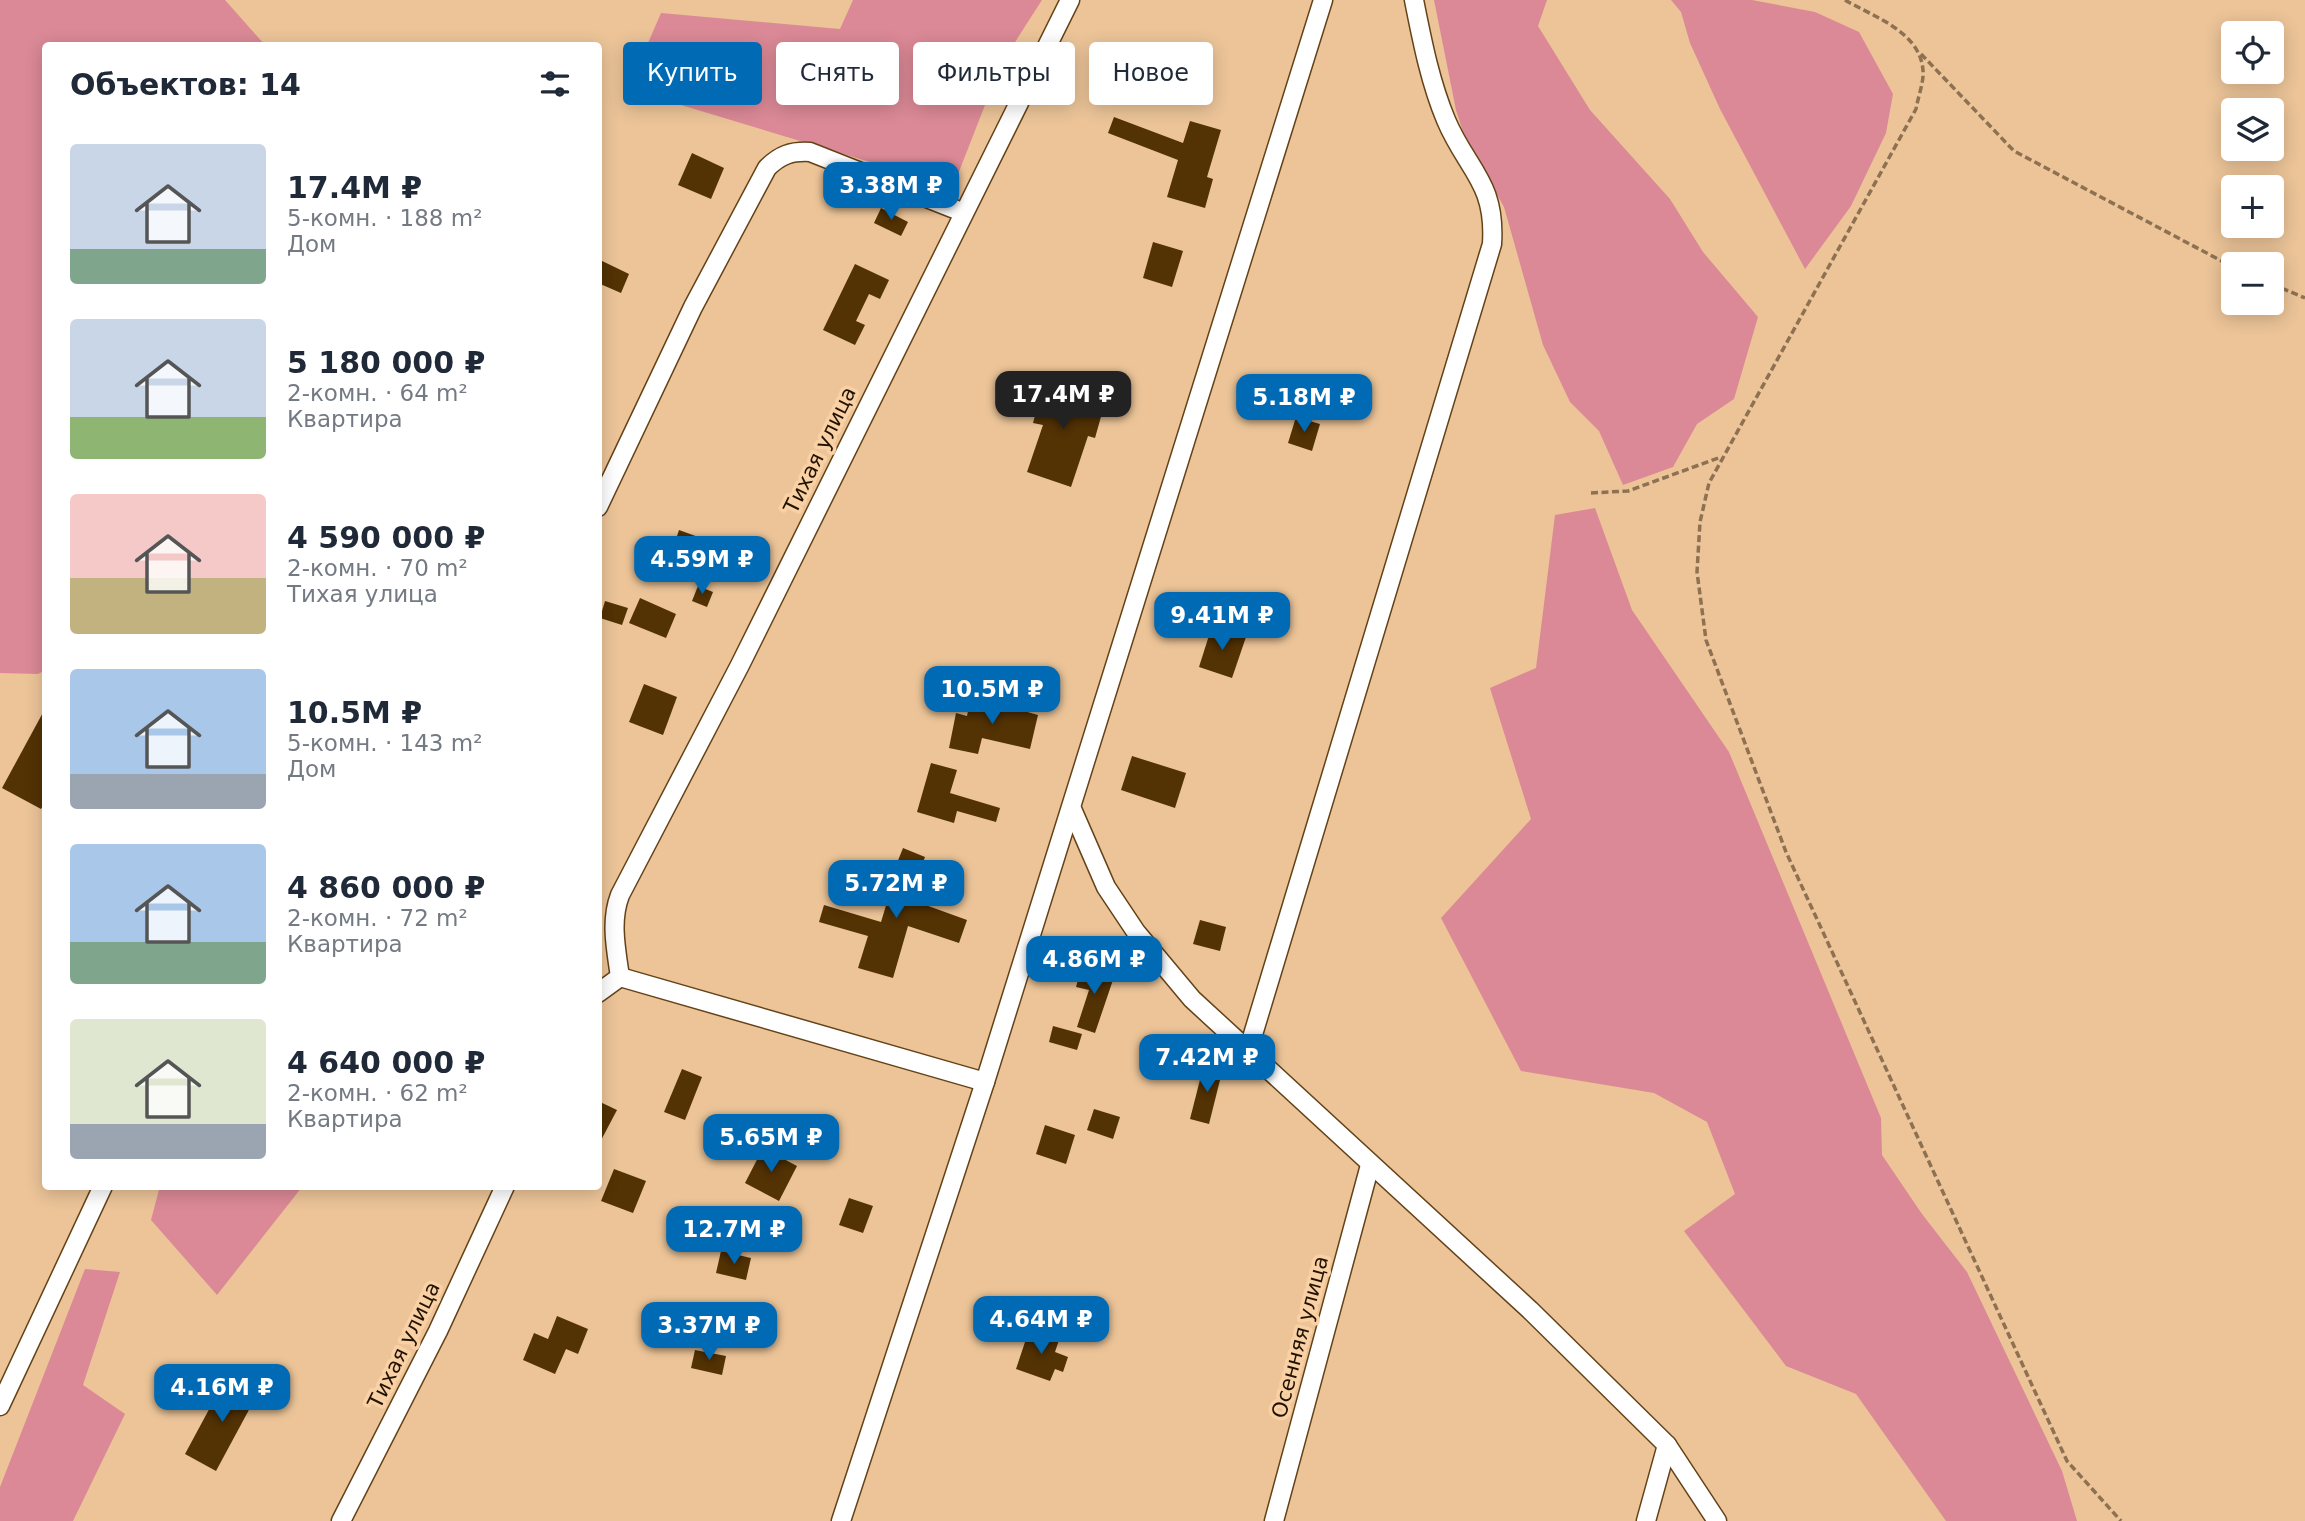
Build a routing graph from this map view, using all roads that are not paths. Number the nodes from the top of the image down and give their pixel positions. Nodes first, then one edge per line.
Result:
1 (1070, 0) edge
2 (1324, 0) edge
3 (1414, 0) edge
4 (962, 212) junction
5 (602, 499) edge
6 (1072, 809) junction
7 (620, 977) junction
8 (602, 990) edge
9 (1248, 1051) junction
10 (985, 1082) junction
11 (1370, 1165) junction
12 (101, 1190) edge
13 (503, 1190) edge
14 (0, 1406) edge
15 (1667, 1445) junction
16 (341, 1521) edge
17 (841, 1521) edge
18 (1274, 1521) edge
19 (1646, 1521) edge
20 (1717, 1521) edge

1 - 4 street, Тихая улица
2 - 6 street
3 - 9 street
4 - 5 street
4 - 7 street, Тихая улица
6 - 9 street
6 - 10 street
7 - 8 street
7 - 10 street
9 - 11 street
10 - 17 street
11 - 15 street
11 - 18 street, Осенняя улица
12 - 14 street
13 - 16 street, Тихая улица
15 - 19 street
15 - 20 street

